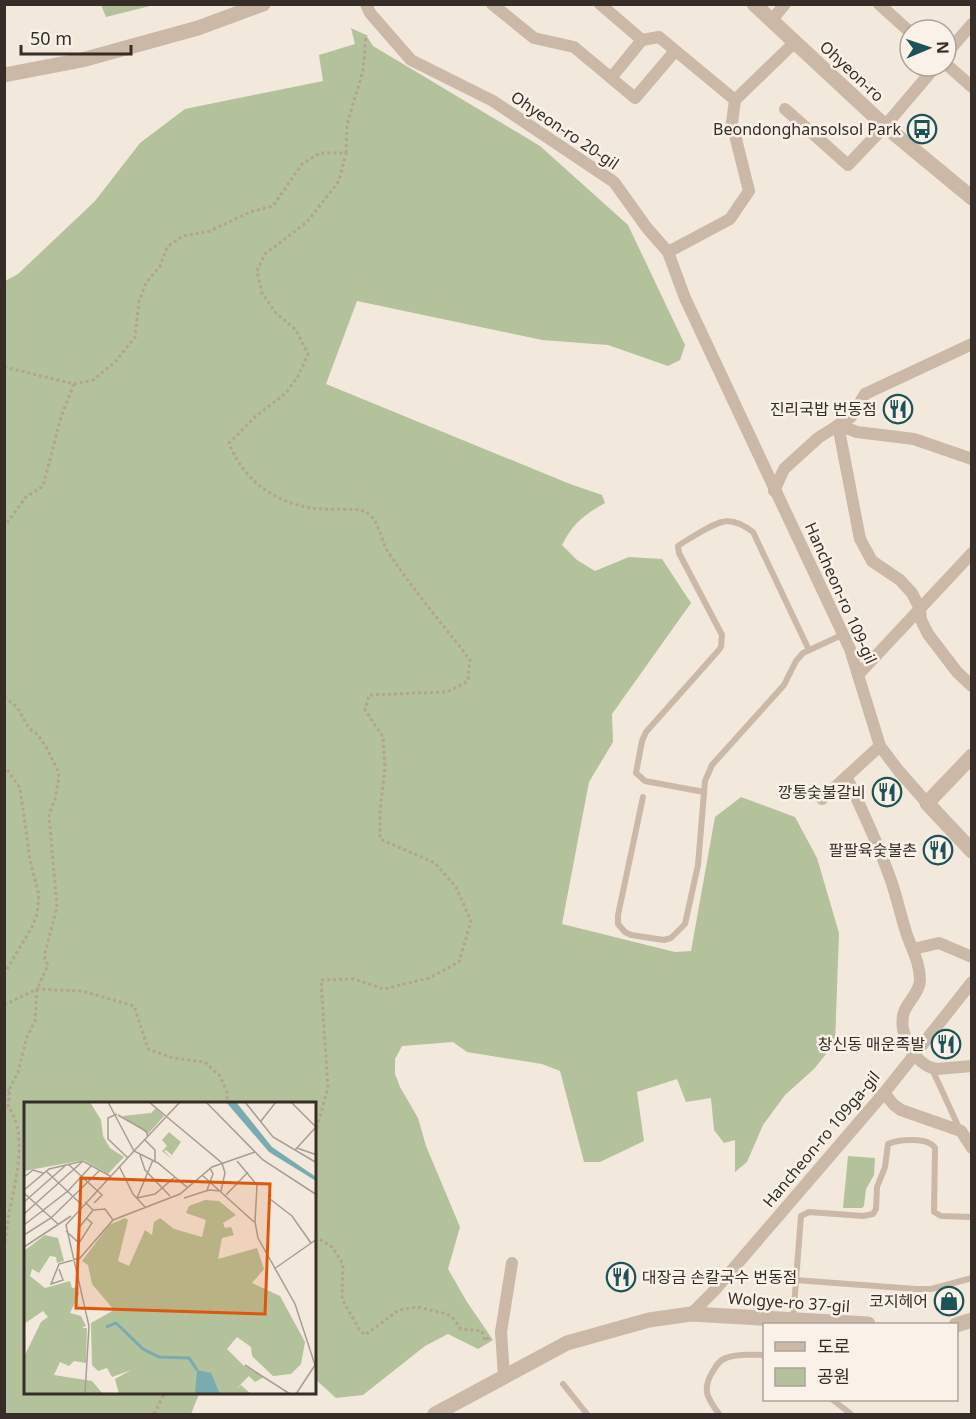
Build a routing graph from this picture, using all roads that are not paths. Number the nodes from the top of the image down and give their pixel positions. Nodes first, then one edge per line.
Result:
1 (263, 4) edge
2 (366, 4) edge
3 (492, 4) edge
4 (600, 4) edge
5 (754, 4) edge
6 (785, 4) edge
7 (879, 4) edge
8 (771, 21) junction
9 (898, 21) edge
10 (972, 24) edge
11 (642, 40) junction
12 (958, 40) edge
13 (795, 42) junction
14 (675, 51) junction
15 (4, 75) edge
16 (958, 75) edge
17 (611, 78) junction
18 (926, 78) edge
19 (972, 87) edge
20 (735, 100) junction
21 (785, 109) dead end
22 (885, 126) junction
23 (972, 198) edge
24 (668, 252) junction
25 (972, 344) edge
26 (838, 425) junction
27 (972, 459) edge
28 (774, 491) junction
29 (970, 557) edge
30 (920, 609) junction
31 (842, 635) junction
32 (809, 650) junction
33 (858, 675) junction
34 (972, 686) edge
35 (880, 746) junction
36 (972, 756) edge
37 (847, 778) junction
38 (704, 792) junction
39 (643, 797) dead end
40 (822, 799) dead end
41 (927, 803) junction
42 (972, 851) edge
43 (913, 949) junction
44 (972, 957) edge
45 (972, 982) edge
46 (915, 1054) junction
47 (972, 1065) edge
48 (931, 1068) junction
49 (884, 1093) junction
50 (961, 1131) junction
51 (972, 1148) edge
52 (972, 1217) edge
53 (512, 1263) dead end
54 (972, 1278) edge
55 (795, 1280) junction
56 (691, 1314) junction
57 (793, 1319) junction
58 (853, 1323) edge
59 (763, 1355) edge
60 (504, 1376) junction
61 (563, 1384) dead end
62 (834, 1401) edge
63 (435, 1414) edge
64 (587, 1414) edge
65 (719, 1414) edge
66 (851, 1414) edge

1 - 15 street
2 - 24 street, Ohyeon-ro 20-gil
3 - 17 street
4 - 11 street
5 - 8 street, Ohyeon-ro
6 - 8 street
7 - 9 street
8 - 13 street, Ohyeon-ro
10 - 12 street
11 - 14 street
11 - 17 street
13 - 20 street, Ohyeon-ro
13 - 22 street, Ohyeon-ro
14 - 17 street
14 - 20 street
16 - 19 street
18 - 22 street
20 - 24 street
21 - 22 street, Ohyeon-ro
22 - 23 street, Ohyeon-ro
24 - 28 street, Ohyeon-ro 20-gil
25 - 26 street
26 - 27 street
26 - 28 street
26 - 30 street
28 - 31 street, Hancheon-ro 109-gil
29 - 30 street
30 - 33 street
30 - 34 street
31 - 32 lane
31 - 33 street, Hancheon-ro 109-gil
32 - 38 lane
32 - 38 lane
33 - 35 street, Hancheon-ro 109-gil
35 - 37 street
35 - 41 street, Hancheon-ro 109-gil
36 - 41 street
37 - 40 street
37 - 43 street
38 - 39 lane
41 - 42 street, Hancheon-ro 109-gil
43 - 44 street
43 - 46 street
45 - 46 street, Hancheon-ro 109ga-gil
46 - 48 street
46 - 49 street, Hancheon-ro 109ga-gil
47 - 48 street
48 - 50 lane
49 - 50 street
49 - 56 street, Hancheon-ro 109ga-gil
50 - 51 street
52 - 55 lane
53 - 60 street
54 - 55 lane
55 - 57 lane
56 - 57 street, Wolgye-ro 37-gil
56 - 60 street, Wolgye-ro 37-gil
57 - 58 street, Wolgye-ro 37-gil
59 - 65 lane
60 - 63 street, Wolgye-ro 37-gil
61 - 64 lane
62 - 66 lane

